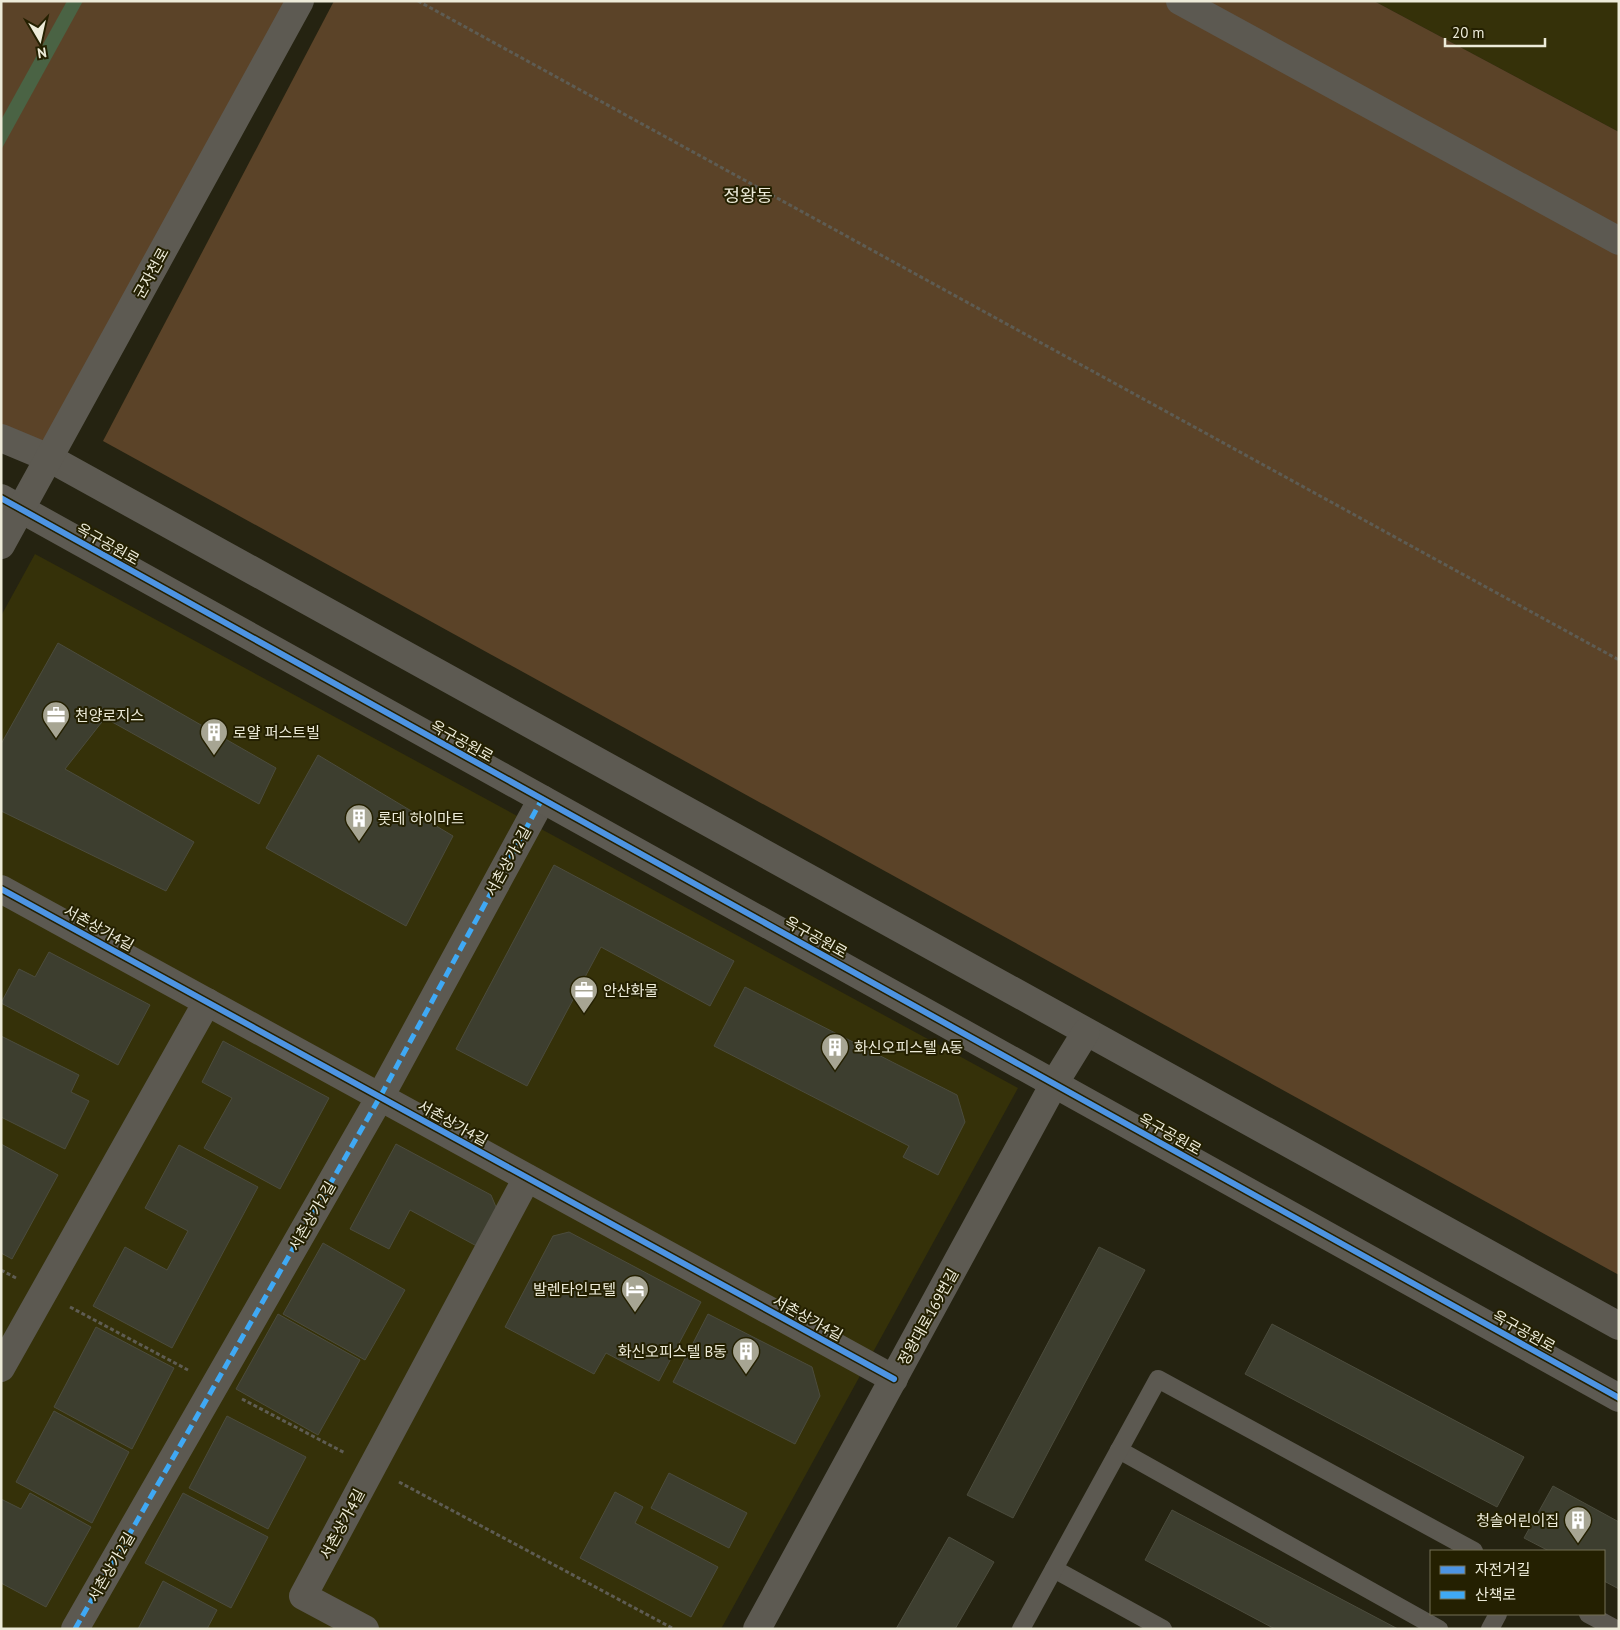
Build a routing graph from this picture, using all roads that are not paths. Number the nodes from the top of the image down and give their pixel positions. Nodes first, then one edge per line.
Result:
1 (300, 1) edge
2 (1180, 1) edge
3 (1619, 241) edge
4 (1, 438) edge
5 (49, 458) junction
6 (11, 504) edge
7 (1, 545) edge
8 (542, 799) junction
9 (1, 889) edge
10 (207, 1002) junction
11 (1086, 1032) junction
12 (1054, 1084) junction
13 (380, 1097) junction
14 (527, 1178) junction
15 (1619, 1326) edge
16 (1, 1368) edge
17 (894, 1379) junction
18 (1619, 1398) edge
19 (1119, 1450) junction
20 (1472, 1550) edge
21 (1054, 1569) junction
22 (1497, 1615) edge
23 (1590, 1615) edge
24 (76, 1629) edge
25 (365, 1629) edge
26 (757, 1629) edge
27 (1021, 1629) edge
28 (1164, 1629) edge
29 (1439, 1629) edge
30 (1490, 1629) edge
31 (1616, 1629) edge

1 - 5 street, 군자천로
2 - 3 street
4 - 5 street
5 - 6 street, 군자천로
5 - 11 street
6 - 7 street, 군자천로
6 - 8 street, 옥구공원로
8 - 12 street, 옥구공원로
8 - 13 street, 서촌상가2길
9 - 10 street, 서촌상가4길
10 - 13 street, 서촌상가4길
10 - 16 street
11 - 12 street, 정왕대로169번길
11 - 15 street
12 - 17 street, 정왕대로169번길
12 - 18 street, 옥구공원로
13 - 14 street, 서촌상가4길
13 - 24 street, 서촌상가2길
14 - 17 street, 서촌상가4길
14 - 25 street, 서촌상가4길
17 - 26 street, 정왕대로169번길
19 - 20 lane
19 - 21 lane
19 - 29 lane
21 - 27 lane
21 - 28 lane
22 - 30 lane
23 - 31 lane

